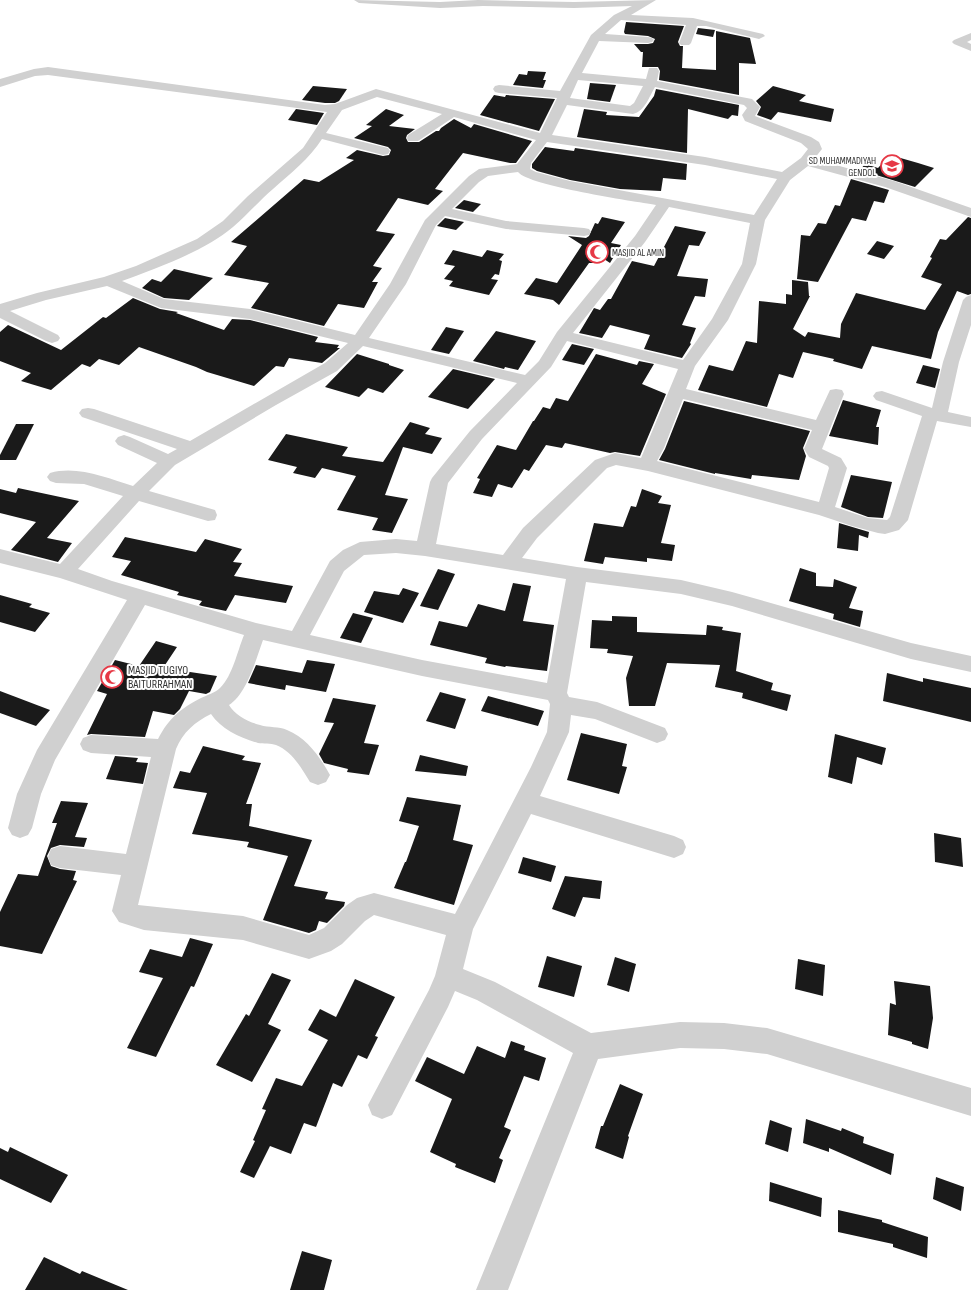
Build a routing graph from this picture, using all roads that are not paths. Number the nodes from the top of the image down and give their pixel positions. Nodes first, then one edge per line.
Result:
1 (359, 0) edge
2 (650, 1) edge
3 (618, 17) junction
4 (693, 22) junction
5 (759, 36) dead end
6 (971, 36) edge
7 (595, 37) junction
8 (648, 40) dead end
9 (685, 43) dead end
10 (971, 48) edge
11 (654, 69) dead end
12 (574, 76) junction
13 (0, 83) edge
14 (651, 83) junction
15 (499, 89) dead end
16 (564, 98) junction
17 (337, 107) junction
18 (452, 113) junction
19 (320, 135) junction
20 (413, 138) dead end
21 (544, 138) junction
22 (383, 151) dead end
23 (806, 161) junction
24 (523, 167) junction
25 (785, 176) junction
26 (665, 202) junction
27 (442, 211) junction
28 (971, 213) edge
29 (758, 220) junction
30 (584, 232) dead end
31 (108, 281) junction
32 (971, 300) edge
33 (0, 309) edge
34 (0, 312) edge
35 (968, 317) edge
36 (563, 335) junction
37 (52, 338) dead end
38 (359, 341) junction
39 (687, 366) junction
40 (528, 381) junction
41 (677, 392) junction
42 (836, 394) dead end
43 (882, 396) dead end
44 (88, 413) dead end
45 (935, 414) junction
46 (971, 422) edge
47 (822, 427) junction
48 (124, 442) dead end
49 (190, 447) junction
50 (169, 461) junction
51 (648, 466) junction
52 (56, 477) dead end
53 (135, 494) junction
54 (824, 510) junction
55 (208, 515) dead end
56 (425, 549) junction
57 (0, 556) edge
58 (507, 563) junction
59 (64, 572) junction
60 (577, 574) junction
61 (139, 597) junction
62 (256, 631) junction
63 (297, 640) junction
64 (971, 664) edge
65 (559, 698) junction
66 (215, 701) junction
67 (657, 734) dead end
68 (92, 744) dead end
69 (165, 749) junction
70 (318, 774) dead end
71 (526, 802) junction
72 (20, 828) dead end
73 (674, 847) dead end
74 (60, 857) dead end
75 (135, 866) junction
76 (461, 927) junction
77 (448, 976) junction
78 (590, 1047) junction
79 (971, 1102) edge
80 (382, 1106) dead end
81 (492, 1290) edge

1 - 2 street
2 - 3 street
3 - 4 street
3 - 7 street
4 - 5 street
4 - 9 street
6 - 10 street
7 - 8 street
7 - 12 street
11 - 14 street
12 - 14 street
12 - 16 street
13 - 17 street
14 - 16 street
14 - 23 street
15 - 16 street
16 - 21 street
17 - 18 street
17 - 19 street
18 - 20 street
18 - 21 street
19 - 22 street
19 - 31 street
21 - 24 street
21 - 25 street
23 - 25 street
23 - 28 street
24 - 26 street
24 - 27 street
25 - 29 street
26 - 29 street
26 - 36 street
27 - 30 street
27 - 38 street
29 - 39 street
31 - 33 street
31 - 38 street
32 - 35 street
34 - 37 street
35 - 45 street
36 - 39 street
36 - 40 street
38 - 40 street
38 - 49 street
39 - 41 street
40 - 56 street
41 - 47 street
41 - 51 street
42 - 47 street
43 - 45 street
44 - 49 street
45 - 46 street
45 - 54 street
47 - 54 street
48 - 50 street
49 - 50 street
50 - 53 street
51 - 54 street
51 - 58 street
52 - 53 street
53 - 55 street
53 - 59 street
56 - 58 street
56 - 63 street
57 - 59 street
58 - 60 street
59 - 61 street
60 - 64 street
60 - 65 street
61 - 62 street
61 - 72 street
62 - 63 street
62 - 66 street
63 - 65 street
65 - 67 street
65 - 71 street
66 - 69 street
66 - 70 street
68 - 69 street
69 - 75 street
71 - 73 street
71 - 76 street
74 - 75 street
75 - 76 street
76 - 77 street
77 - 78 street
77 - 80 street
78 - 79 street
78 - 81 street

